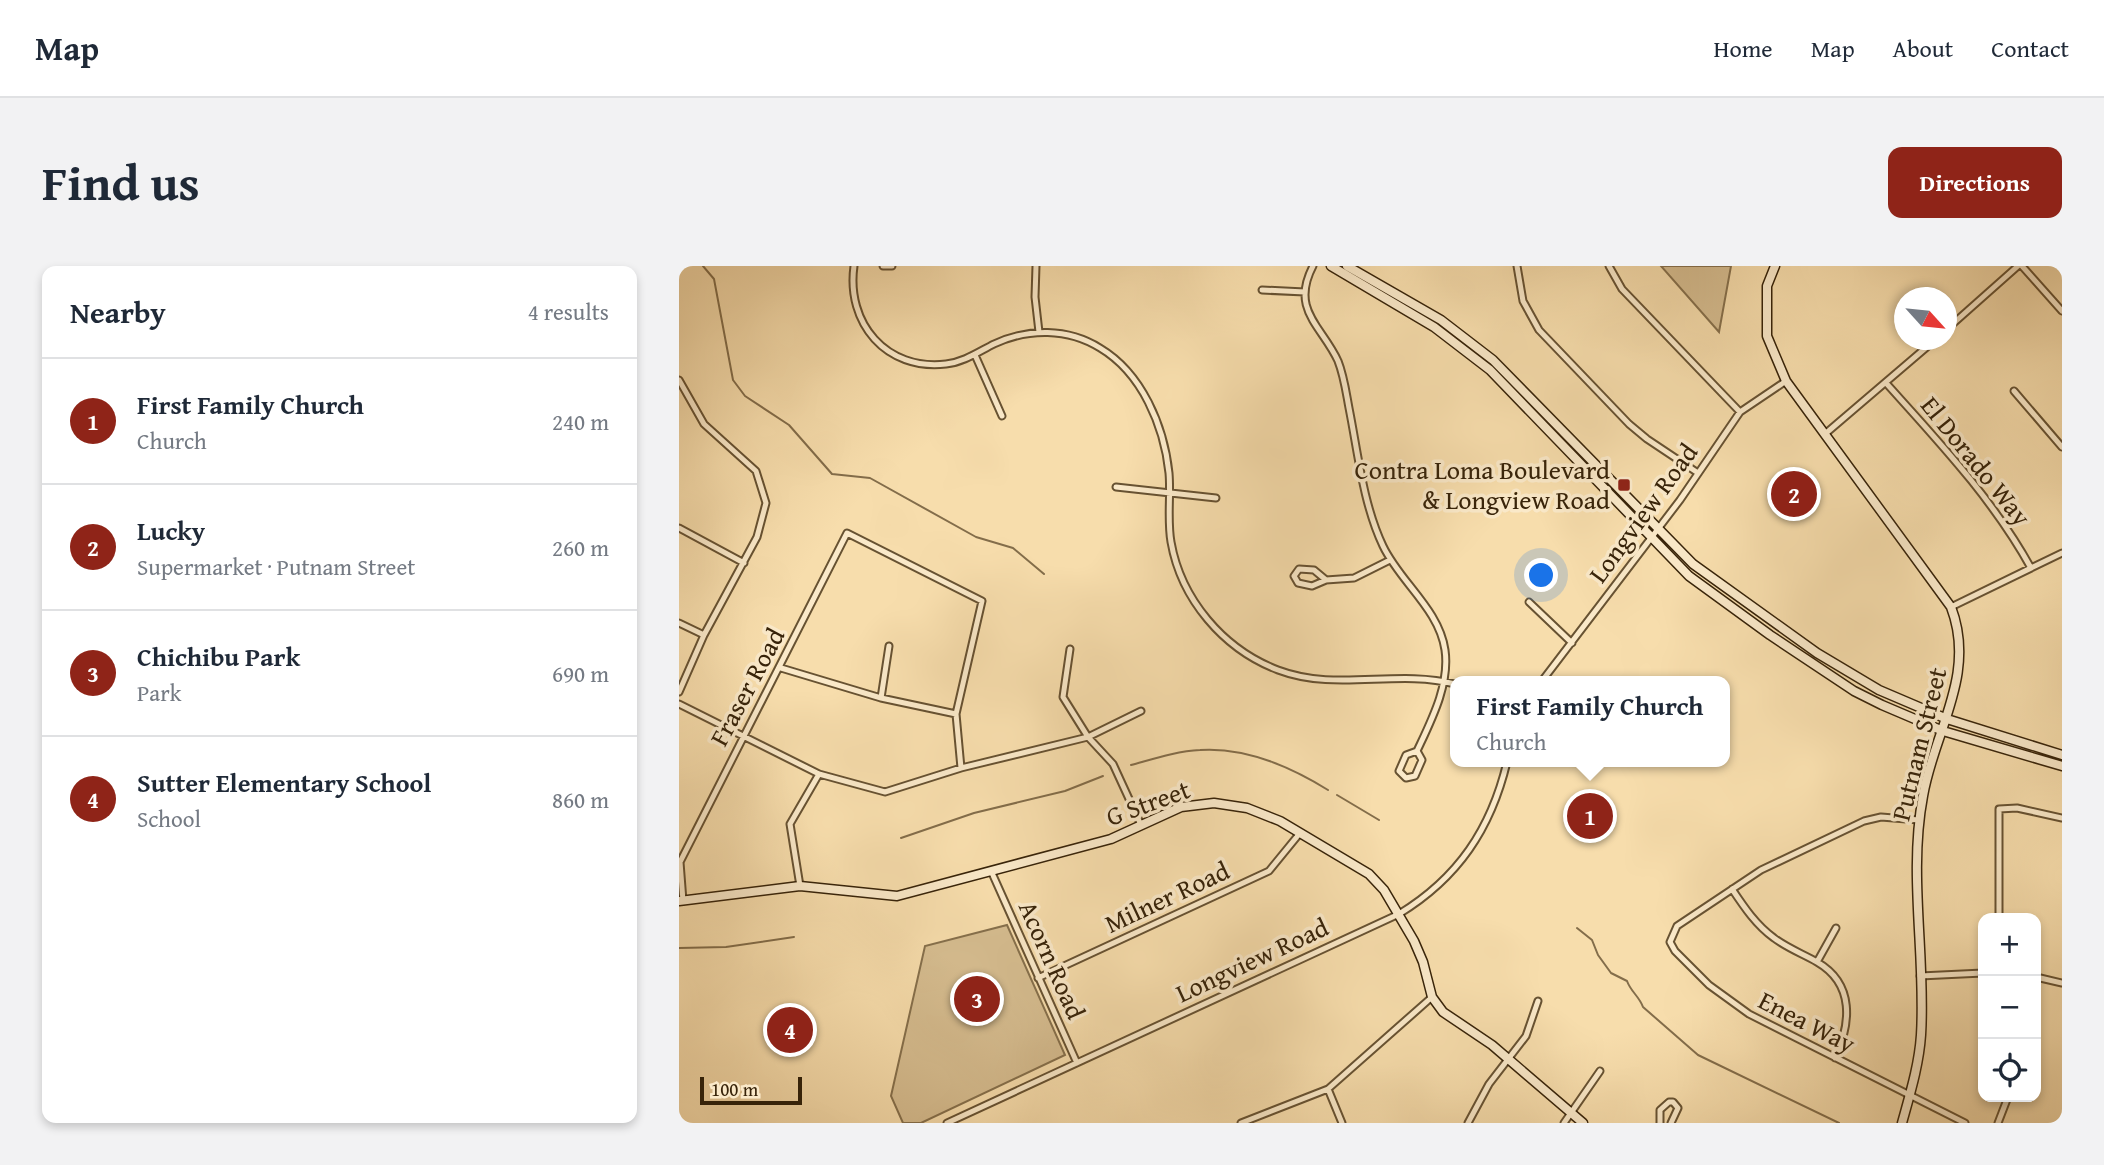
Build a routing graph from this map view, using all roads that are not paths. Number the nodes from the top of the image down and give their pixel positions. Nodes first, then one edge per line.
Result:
1 (854, 266) edge
2 (883, 266) edge
3 (892, 266) edge
4 (1036, 266) edge
5 (1313, 266) edge
6 (1331, 266) edge
7 (1347, 266) edge
8 (1517, 266) edge
9 (1609, 266) edge
10 (1775, 266) edge
11 (2020, 266) edge
12 (1262, 290) dead end
13 (1305, 292) junction
14 (2062, 311) edge
15 (1957, 320) edge
16 (1039, 332) junction
17 (1924, 350) edge
18 (975, 355) junction
19 (679, 380) edge
20 (1786, 381) junction
21 (1887, 383) junction
22 (2014, 391) dead end
23 (687, 398) junction
24 (679, 402) edge
25 (1740, 412) junction
26 (1002, 416) dead end
27 (1825, 434) junction
28 (2062, 447) edge
29 (1698, 472) junction
30 (1116, 487) dead end
31 (1169, 493) junction
32 (1216, 498) dead end
33 (679, 528) edge
34 (1659, 528) junction
35 (1651, 538) junction
36 (2062, 554) edge
37 (1390, 560) junction
38 (744, 563) junction
39 (2031, 568) junction
40 (1326, 580) junction
41 (1529, 602) dead end
42 (1951, 607) junction
43 (679, 623) edge
44 (704, 635) junction
45 (1572, 643) junction
46 (889, 646) dead end
47 (1070, 649) dead end
48 (781, 668) junction
49 (1546, 676) edge
50 (1443, 681) junction
51 (1450, 683) edge
52 (679, 692) edge
53 (881, 698) junction
54 (679, 704) edge
55 (1141, 711) dead end
56 (956, 714) junction
57 (1947, 719) junction
58 (1943, 731) junction
59 (744, 734) junction
60 (1088, 737) junction
61 (1417, 751) junction
62 (2062, 755) edge
63 (2062, 765) edge
64 (1506, 767) edge
65 (961, 768) junction
66 (819, 774) junction
67 (2062, 818) edge
68 (1919, 820) junction
69 (1141, 825) junction
70 (1300, 833) junction
71 (992, 873) junction
72 (800, 886) junction
73 (1732, 888) junction
74 (681, 901) edge
75 (1999, 913) edge
76 (1399, 914) junction
77 (1836, 928) dead end
78 (1817, 962) junction
79 (1978, 974) edge
80 (1920, 976) junction
81 (1038, 978) junction
82 (2041, 978) edge
83 (2062, 983) edge
84 (1432, 997) junction
85 (1538, 1001) dead end
86 (1835, 1058) junction
87 (1510, 1059) junction
88 (1077, 1063) junction
89 (1600, 1071) dead end
90 (1328, 1089) junction
91 (1910, 1094) junction
92 (2006, 1102) edge
93 (1571, 1113) junction
94 (1250, 1121) edge
95 (947, 1123) edge
96 (1241, 1123) edge
97 (1342, 1123) edge
98 (1468, 1123) edge
99 (1564, 1123) edge
100 (1583, 1123) edge
101 (1660, 1123) edge
102 (1671, 1123) edge
103 (1902, 1123) edge
104 (1965, 1123) edge
105 (1998, 1123) edge

1 - 18 street
2 - 3 street
4 - 16 street
5 - 13 street
6 - 35 street
7 - 34 street
8 - 29 street
9 - 25 street
10 - 20 street, Putnam Street
11 - 14 street
11 - 15 street
12 - 13 street
13 - 37 street
16 - 18 street
16 - 31 street
17 - 21 street
18 - 26 street
19 - 23 street
20 - 25 street, Longview Road
20 - 27 street, Putnam Street
21 - 27 street
21 - 39 street, El Dorado Way
22 - 28 street
23 - 24 street
23 - 38 street
25 - 29 street, Longview Road
27 - 42 street, Putnam Street
29 - 34 street, Longview Road
30 - 31 street
31 - 32 street
31 - 50 street
33 - 38 street
34 - 35 street, Longview Road
34 - 57 street
35 - 45 street, Longview Road
35 - 58 street
36 - 39 street
37 - 40 street
37 - 50 street
38 - 44 street
39 - 42 street
40 - 40 street
41 - 45 street
42 - 57 street, Putnam Street
43 - 44 street
44 - 52 street
45 - 49 street, Longview Road
46 - 53 street
47 - 60 street
48 - 53 street
48 - 56 street, Fraser Road
48 - 59 street, Fraser Road
50 - 51 street
50 - 61 street
53 - 56 street
54 - 59 street
55 - 60 street
56 - 65 street
57 - 58 street, Putnam Street
57 - 62 street
58 - 63 street
58 - 68 street, Putnam Street
59 - 66 street
59 - 74 street, Fraser Road
60 - 65 street
60 - 69 street
61 - 61 street
64 - 76 street, Longview Road
65 - 66 street
66 - 72 street
67 - 75 street
68 - 73 street
68 - 80 street, Putnam Street
69 - 70 street, G Street
69 - 71 street, G Street
70 - 76 street, G Street
70 - 81 street, Milner Road
71 - 72 street, G Street
71 - 81 street, Acorn Road
72 - 74 street, G Street
73 - 78 street
73 - 86 street, Enea Way
76 - 84 street, G Street
76 - 88 street, Longview Road
77 - 78 street
78 - 86 street
79 - 80 street
80 - 91 street, Putnam Street
81 - 88 street, Acorn Road
82 - 83 street
84 - 87 street, G Street
84 - 90 street
85 - 87 street
86 - 91 street, Enea Way
87 - 93 street, G Street
87 - 98 street
88 - 95 street, Longview Road
89 - 93 street
90 - 94 street
90 - 97 street
91 - 103 street, Putnam Street
91 - 104 street, Enea Way
92 - 105 street
93 - 99 street
93 - 100 street, G Street
94 - 96 street
101 - 102 street

